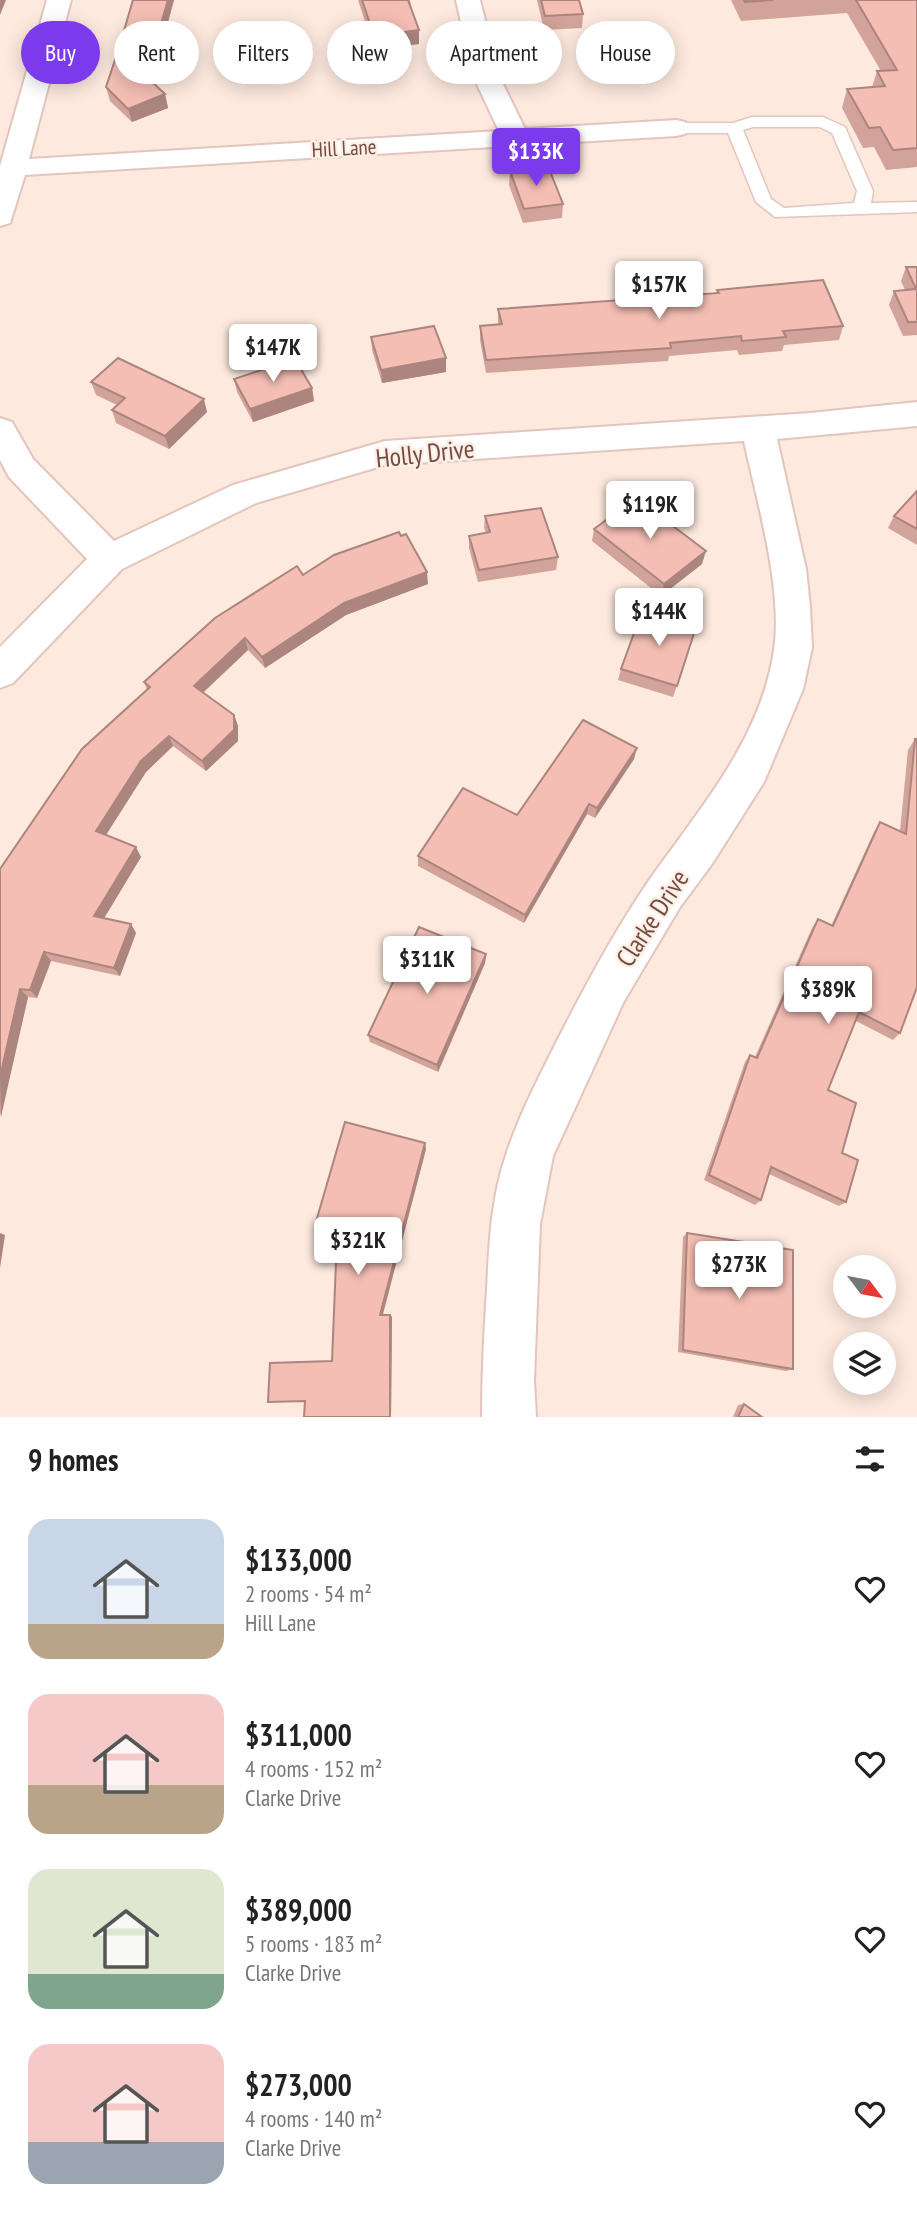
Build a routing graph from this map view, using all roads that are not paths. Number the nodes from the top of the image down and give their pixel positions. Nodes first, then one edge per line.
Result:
1 (59, 0) edge
2 (468, 0) edge
3 (676, 128) joint
4 (734, 128) junction
5 (516, 138) junction
6 (12, 168) junction
7 (917, 207) edge
8 (861, 208) junction
9 (0, 217) edge
10 (917, 414) edge
11 (758, 428) junction
12 (0, 430) edge
13 (109, 559) junction
14 (0, 672) edge
15 (509, 1417) edge

1 - 6 street
2 - 5 street
3 - 4 lane
3 - 5 street, Hill Lane
4 - 8 lane
4 - 8 lane
5 - 6 street, Hill Lane
6 - 9 street
7 - 8 lane
10 - 11 street, Holly Drive
11 - 13 street, Holly Drive
11 - 15 street, Clarke Drive
12 - 13 street
13 - 14 street, Holly Drive

